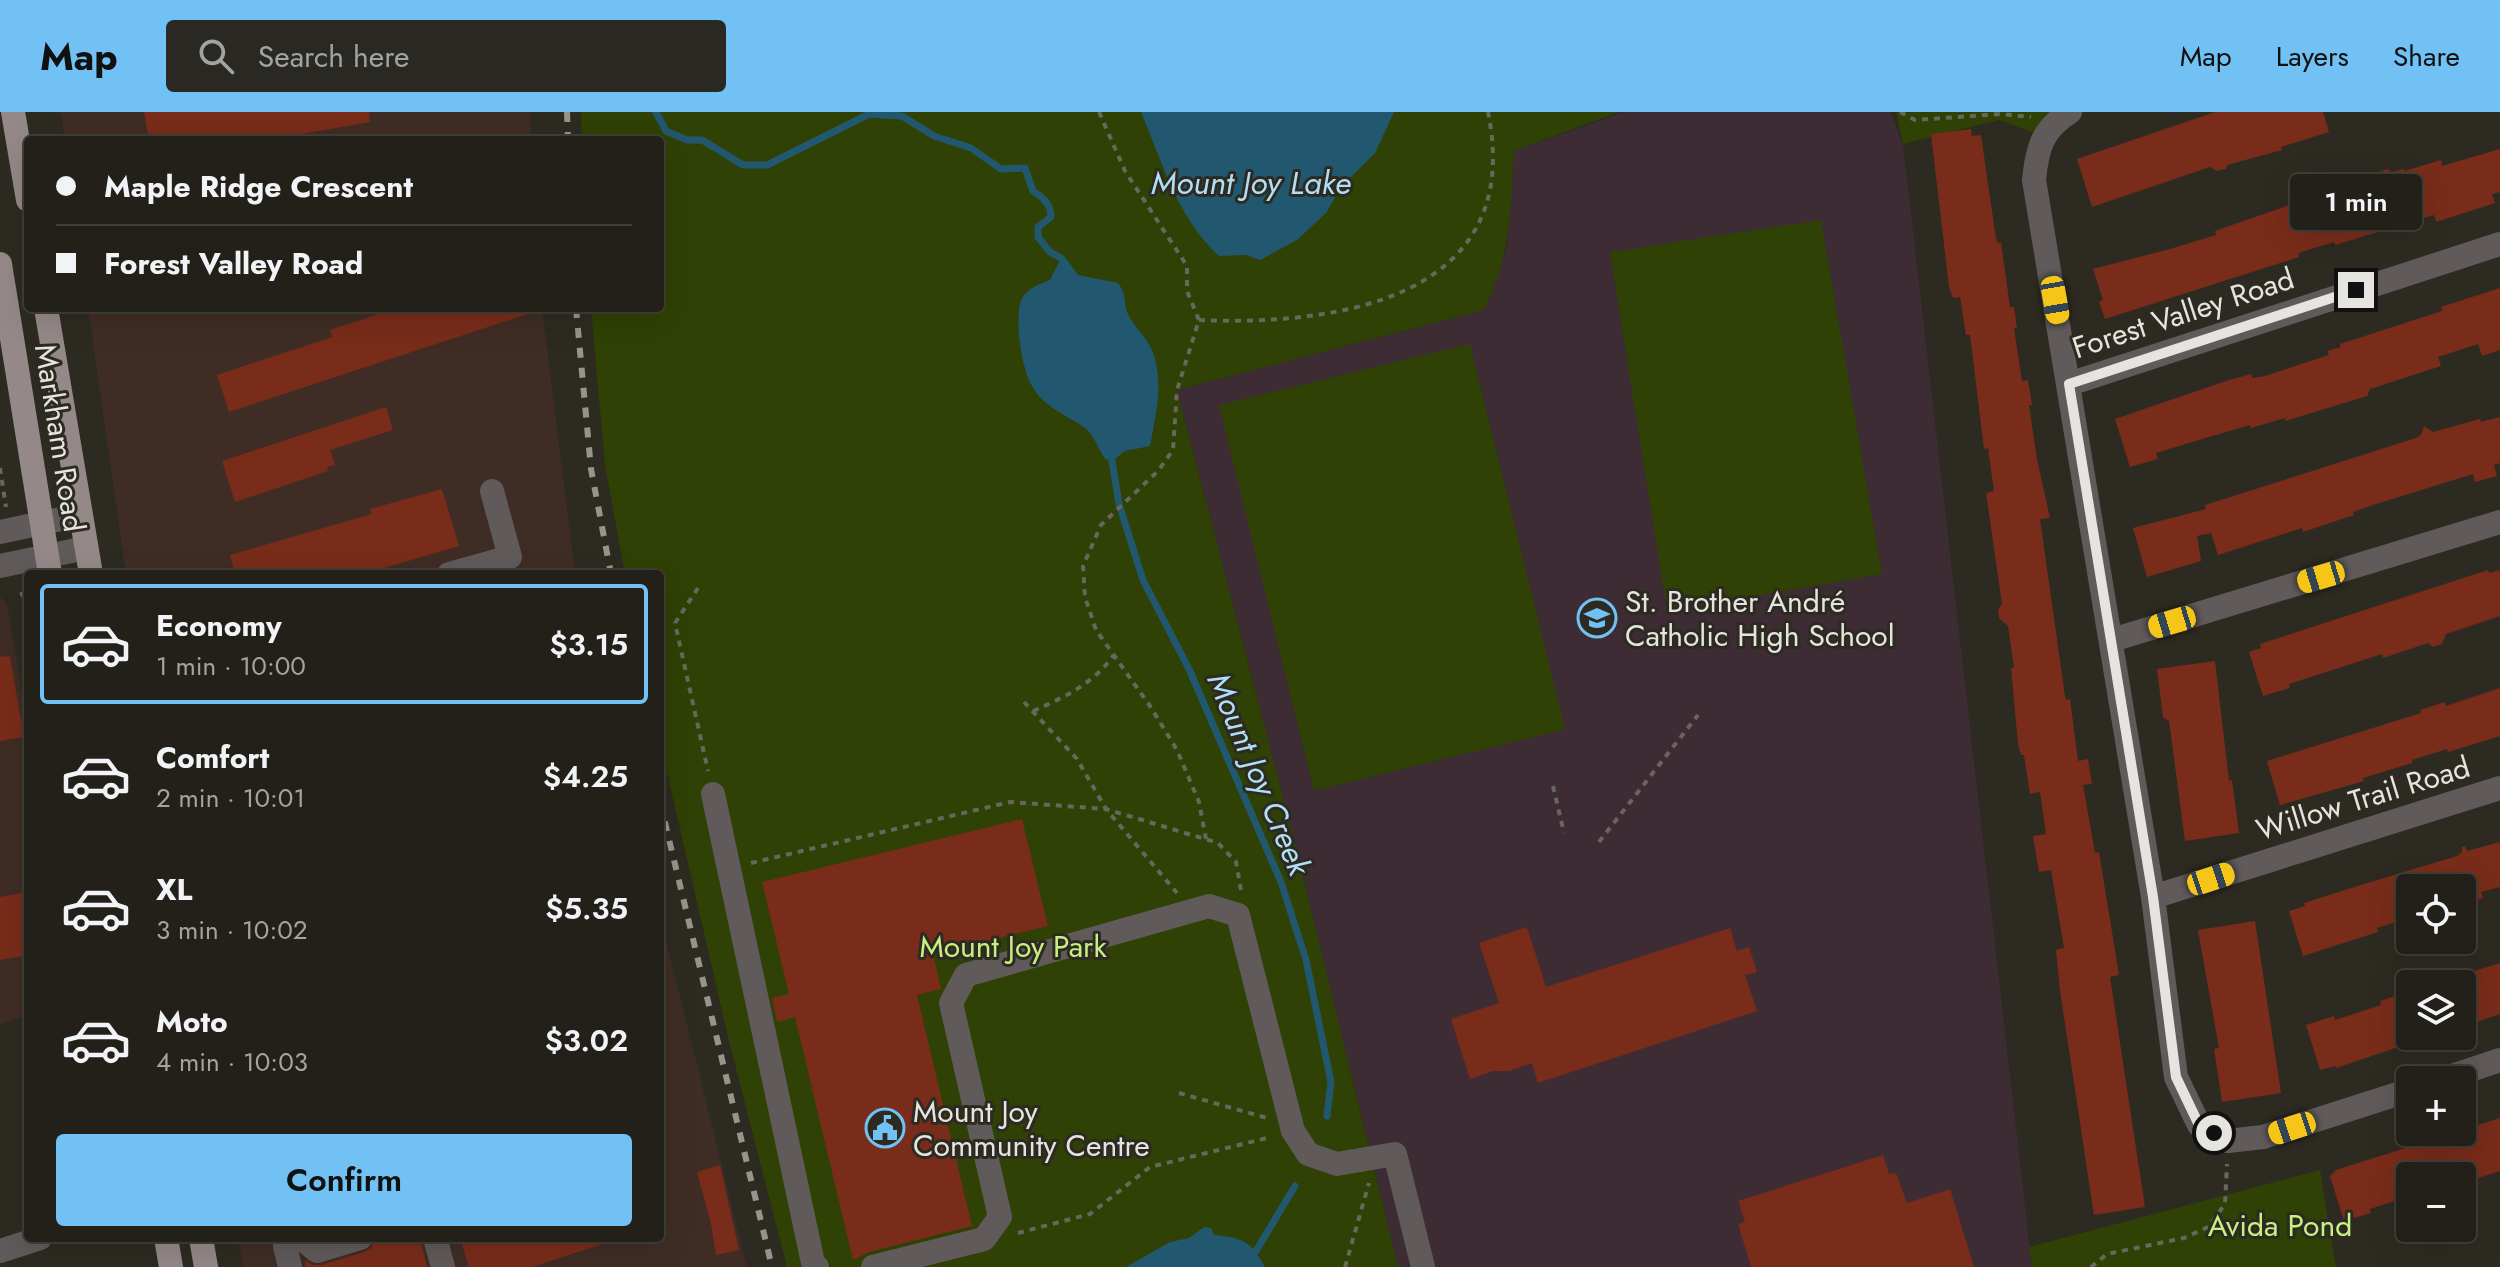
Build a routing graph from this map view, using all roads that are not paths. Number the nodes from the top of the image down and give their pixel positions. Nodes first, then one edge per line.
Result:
1 (13, 112) edge
2 (2064, 116) edge
3 (24, 177) edge
4 (2500, 244) edge
5 (0, 264) edge
6 (47, 312) edge
7 (2069, 384) junction
8 (492, 491) dead end
9 (80, 515) junction
10 (2500, 522) edge
11 (40, 524) junction
12 (0, 532) edge
13 (86, 548) junction
14 (48, 565) edge
15 (0, 566) edge
16 (90, 570) edge
17 (463, 570) edge
18 (2112, 640) junction
19 (2500, 788) edge
20 (713, 794) road end
21 (2153, 897) junction
22 (2500, 1060) edge
23 (2476, 1068) edge
24 (2396, 1094) edge
25 (28, 1242) edge
26 (167, 1242) edge
27 (202, 1242) edge
28 (347, 1242) edge
29 (436, 1242) edge
30 (0, 1251) edge
31 (293, 1251) edge
32 (171, 1267) edge
33 (206, 1267) edge
34 (443, 1267) edge
35 (817, 1267) edge
36 (873, 1267) edge
37 (1423, 1267) edge

1 - 3 main road
2 - 7 street
4 - 7 street, Forest Valley Road
5 - 11 main road, Markham Road
6 - 9 main road, Markham Road
7 - 18 street
8 - 17 street
9 - 11 street
9 - 13 main road, Markham Road
10 - 18 street
11 - 12 street
11 - 14 main road, Markham Road
13 - 14 street
13 - 16 main road, Markham Road
14 - 15 street
18 - 21 street
19 - 21 street, Willow Trail Road
20 - 35 street
21 - 24 street
22 - 23 street
25 - 30 street
26 - 32 main road
27 - 33 main road
28 - 31 street
29 - 34 street
36 - 37 street

